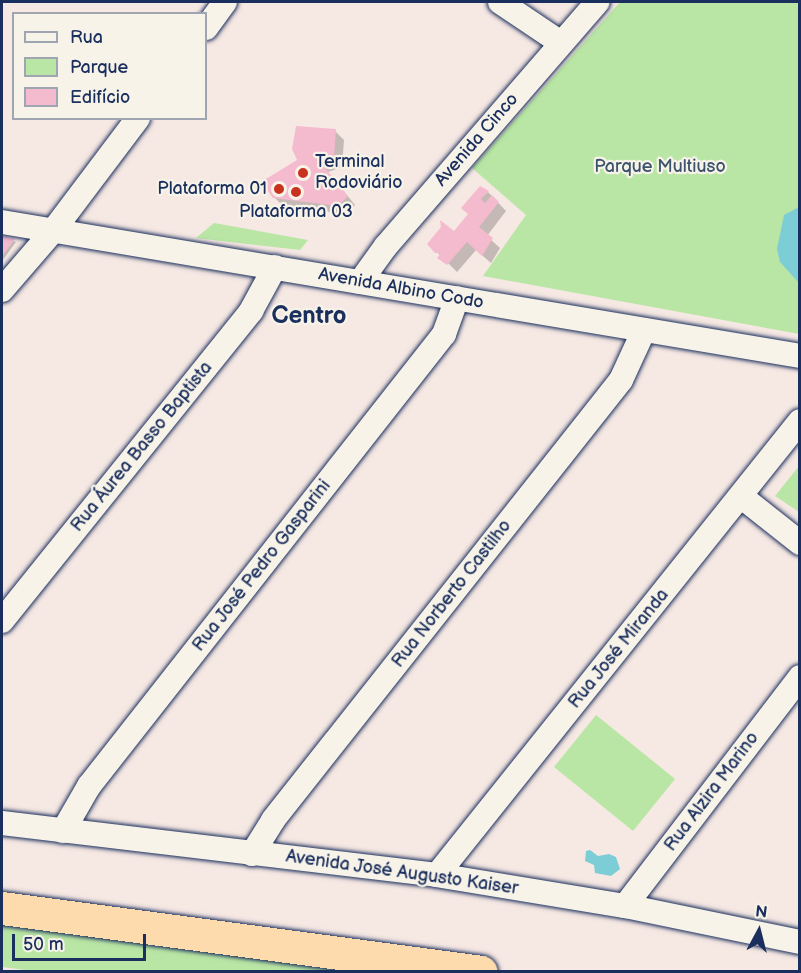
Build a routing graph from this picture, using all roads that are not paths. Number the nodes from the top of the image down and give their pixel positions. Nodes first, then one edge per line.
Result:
1 (225, 2) edge
2 (500, 2) edge
3 (597, 2) edge
4 (207, 27) edge
5 (561, 43) junction
6 (136, 120) edge
7 (2, 222) edge
8 (53, 231) junction
9 (274, 267) junction
10 (360, 282) junction
11 (2, 290) edge
12 (457, 298) junction
13 (644, 330) junction
14 (800, 356) edge
15 (800, 421) edge
16 (742, 497) junction
17 (800, 543) edge
18 (2, 621) edge
19 (800, 677) edge
20 (2, 823) edge
21 (63, 831) junction
22 (252, 854) junction
23 (437, 875) junction
24 (625, 906) junction
25 (2, 908) edge
26 (800, 942) edge
27 (481, 972) edge

1 - 4 street
2 - 5 street
3 - 5 street, Avenida Cinco
5 - 10 street, Avenida Cinco
6 - 8 street
7 - 8 street, Avenida Albino Codo
8 - 9 street, Avenida Albino Codo
8 - 11 street
9 - 10 street, Avenida Albino Codo
9 - 18 street, Rua Áurea Basso Baptista
10 - 12 street, Avenida Albino Codo
12 - 13 street, Avenida Albino Codo
12 - 21 street, Rua José Pedro Gasparini
13 - 14 street, Avenida Albino Codo
13 - 22 street, Rua Norberto Castilho
15 - 16 street, Rua José Miranda
16 - 17 street
16 - 23 street, Rua José Miranda
19 - 24 street, Rua Alzira Marino
20 - 21 street, Avenida José Augusto Kaiser
21 - 22 street, Avenida José Augusto Kaiser
22 - 23 street, Avenida José Augusto Kaiser
23 - 24 street, Avenida José Augusto Kaiser
24 - 26 street, Avenida José Augusto Kaiser
25 - 27 highway

